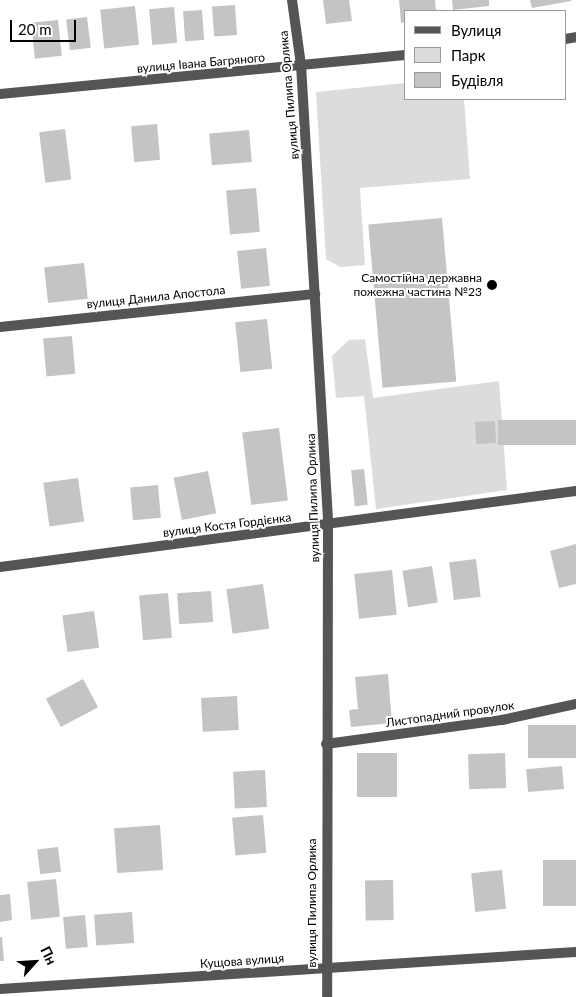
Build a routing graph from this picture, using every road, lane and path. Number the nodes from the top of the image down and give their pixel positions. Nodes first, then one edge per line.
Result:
1 (292, 0) edge
2 (404, 55) edge
3 (301, 66) junction
4 (0, 94) edge
5 (315, 294) junction
6 (0, 327) edge
7 (576, 491) edge
8 (328, 524) junction
9 (0, 567) edge
10 (576, 704) edge
11 (326, 744) junction
12 (576, 952) edge
13 (324, 968) junction
14 (0, 988) edge
15 (327, 997) edge

1 - 3 street, вулиця Пилипа Орлика
2 - 3 street, вулиця Івана Багряного
3 - 4 street, вулиця Івана Багряного
3 - 5 street, вулиця Пилипа Орлика
5 - 6 street, вулиця Данила Апостола
5 - 8 street, вулиця Пилипа Орлика
7 - 8 street, вулиця Костя Гордієнка
8 - 9 street, вулиця Костя Гордієнка
8 - 11 street, вулиця Пилипа Орлика
10 - 11 street, Листопадний провулок
11 - 13 street, вулиця Пилипа Орлика
12 - 13 street, Кущова вулиця
13 - 14 street, Кущова вулиця
13 - 15 street, вулиця Пилипа Орлика

